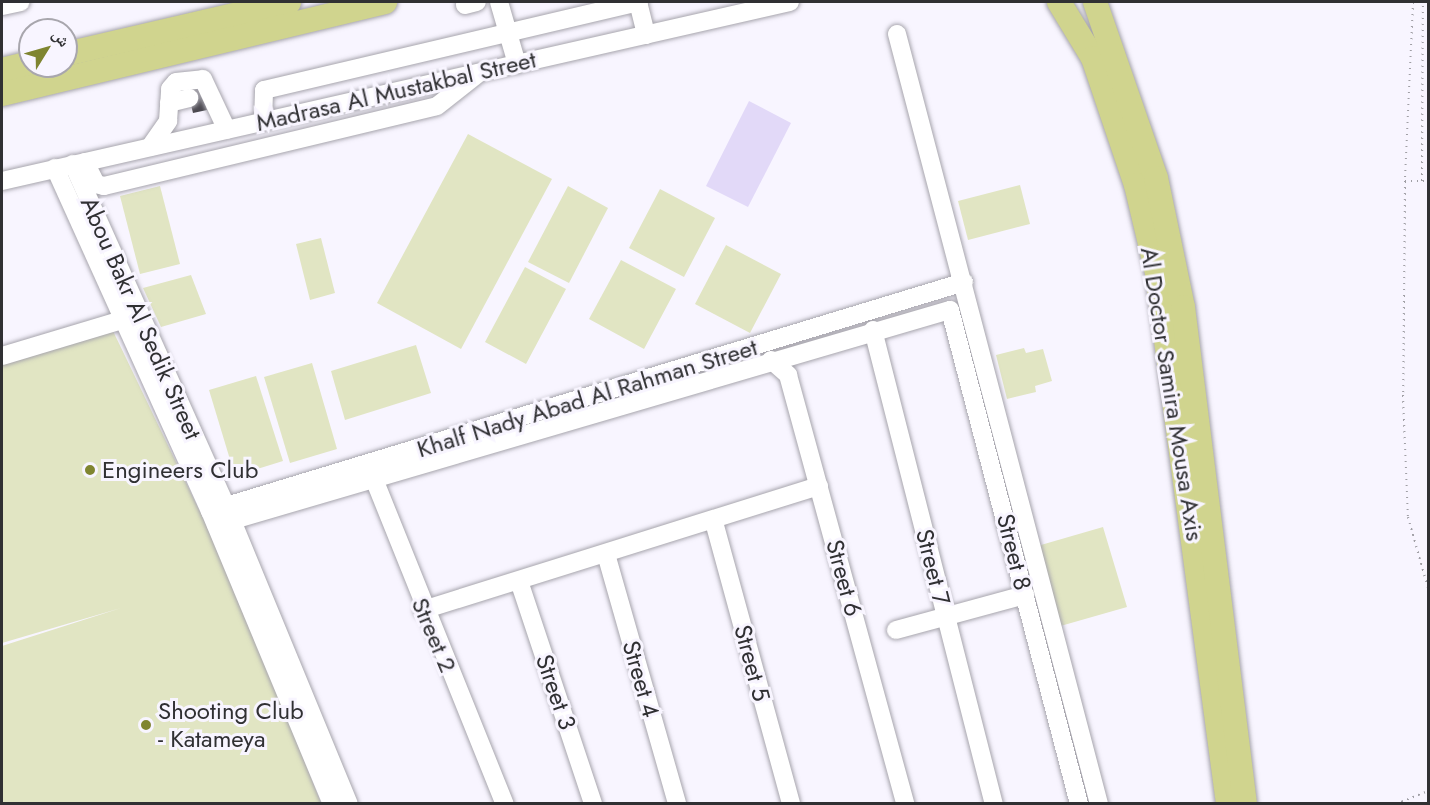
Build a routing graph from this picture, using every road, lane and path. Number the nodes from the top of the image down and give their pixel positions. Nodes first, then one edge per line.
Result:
1 (21, 2) edge
2 (289, 2) edge
3 (385, 2) edge
4 (499, 2) edge
5 (638, 2) edge
6 (1059, 2) edge
7 (1095, 2) edge
8 (1413, 2) edge
9 (1423, 2) edge
10 (778, 3) edge
11 (2, 6) edge
12 (508, 32) junction
13 (897, 34) dead end
14 (646, 35) junction
15 (78, 51) edge
16 (517, 64) junction
17 (18, 66) edge
18 (2, 70) edge
19 (480, 72) junction
20 (2, 93) edge
21 (263, 121) junction
22 (227, 130) junction
23 (150, 147) junction
24 (71, 165) junction
25 (2, 181) edge
26 (1405, 181) junction
27 (1422, 181) junction
28 (1428, 181) edge
29 (76, 192) junction
30 (964, 282) junction
31 (942, 310) joint
32 (125, 319) junction
33 (873, 330) junction
34 (776, 352) junction
35 (2, 356) edge
36 (371, 471) junction
37 (819, 486) junction
38 (221, 515) junction
39 (714, 522) junction
40 (606, 554) junction
41 (519, 581) junction
42 (1428, 588) edge
43 (1024, 595) junction
44 (423, 610) junction
45 (946, 616) junction
46 (896, 630) dead end
47 (1428, 791) edge
48 (341, 802) edge
49 (505, 804) edge
50 (593, 804) edge
51 (676, 804) edge
52 (791, 804) edge
53 (905, 804) edge
54 (993, 804) edge
55 (1079, 804) edge
56 (1099, 804) edge
57 (1228, 804) edge
58 (1245, 804) edge
59 (1396, 804) edge

1 - 11 street
2 - 15 main road
3 - 20 main road
4 - 12 street
5 - 12 street
5 - 14 street
6 - 57 main road, Al Doctor Samira Mousa Axis
7 - 58 main road, Al Doctor Samira Mousa Axis
8 - 26 path
9 - 27 path
10 - 14 street, Madrasa Al Mustakbal Street
12 - 16 street
12 - 21 street
13 - 30 street
14 - 16 street, Madrasa Al Mustakbal Street
16 - 19 street, Madrasa Al Mustakbal Street
17 - 18 main road
19 - 21 street, Madrasa Al Mustakbal Street
19 - 24 street
21 - 22 street, Madrasa Al Mustakbal Street
22 - 23 street, Madrasa Al Mustakbal Street
22 - 23 street
23 - 24 street, Madrasa Al Mustakbal Street
24 - 25 street, Madrasa Al Mustakbal Street
24 - 29 street, Abou Bakr Al Sedik Street
26 - 27 path
26 - 42 path
27 - 28 path
29 - 32 street, Abou Bakr Al Sedik Street
29 - 38 street, Abou Bakr Al Sedik Street
30 - 34 street, Khalf Nady Abad Al Rahman Street
30 - 56 street
31 - 33 street, Khalf Nady Abad Al Rahman Street
31 - 43 street, Street 8
32 - 35 street
32 - 38 street, Abou Bakr Al Sedik Street
33 - 34 street, Khalf Nady Abad Al Rahman Street
33 - 45 street, Street 7
34 - 36 street, Khalf Nady Abad Al Rahman Street
34 - 37 street, Street 6
36 - 38 street, Khalf Nady Abad Al Rahman Street
36 - 44 street, Street 2
37 - 39 street
37 - 53 street, Street 6
38 - 48 street, Abou Bakr Al Sedik Street
39 - 40 street
39 - 52 street, Street 5
40 - 41 street
40 - 51 street, Street 4
41 - 44 street
41 - 50 street, Street 3
43 - 45 street
43 - 55 street, Street 8
44 - 49 street, Street 2
45 - 46 street
45 - 54 street, Street 7
47 - 59 path

